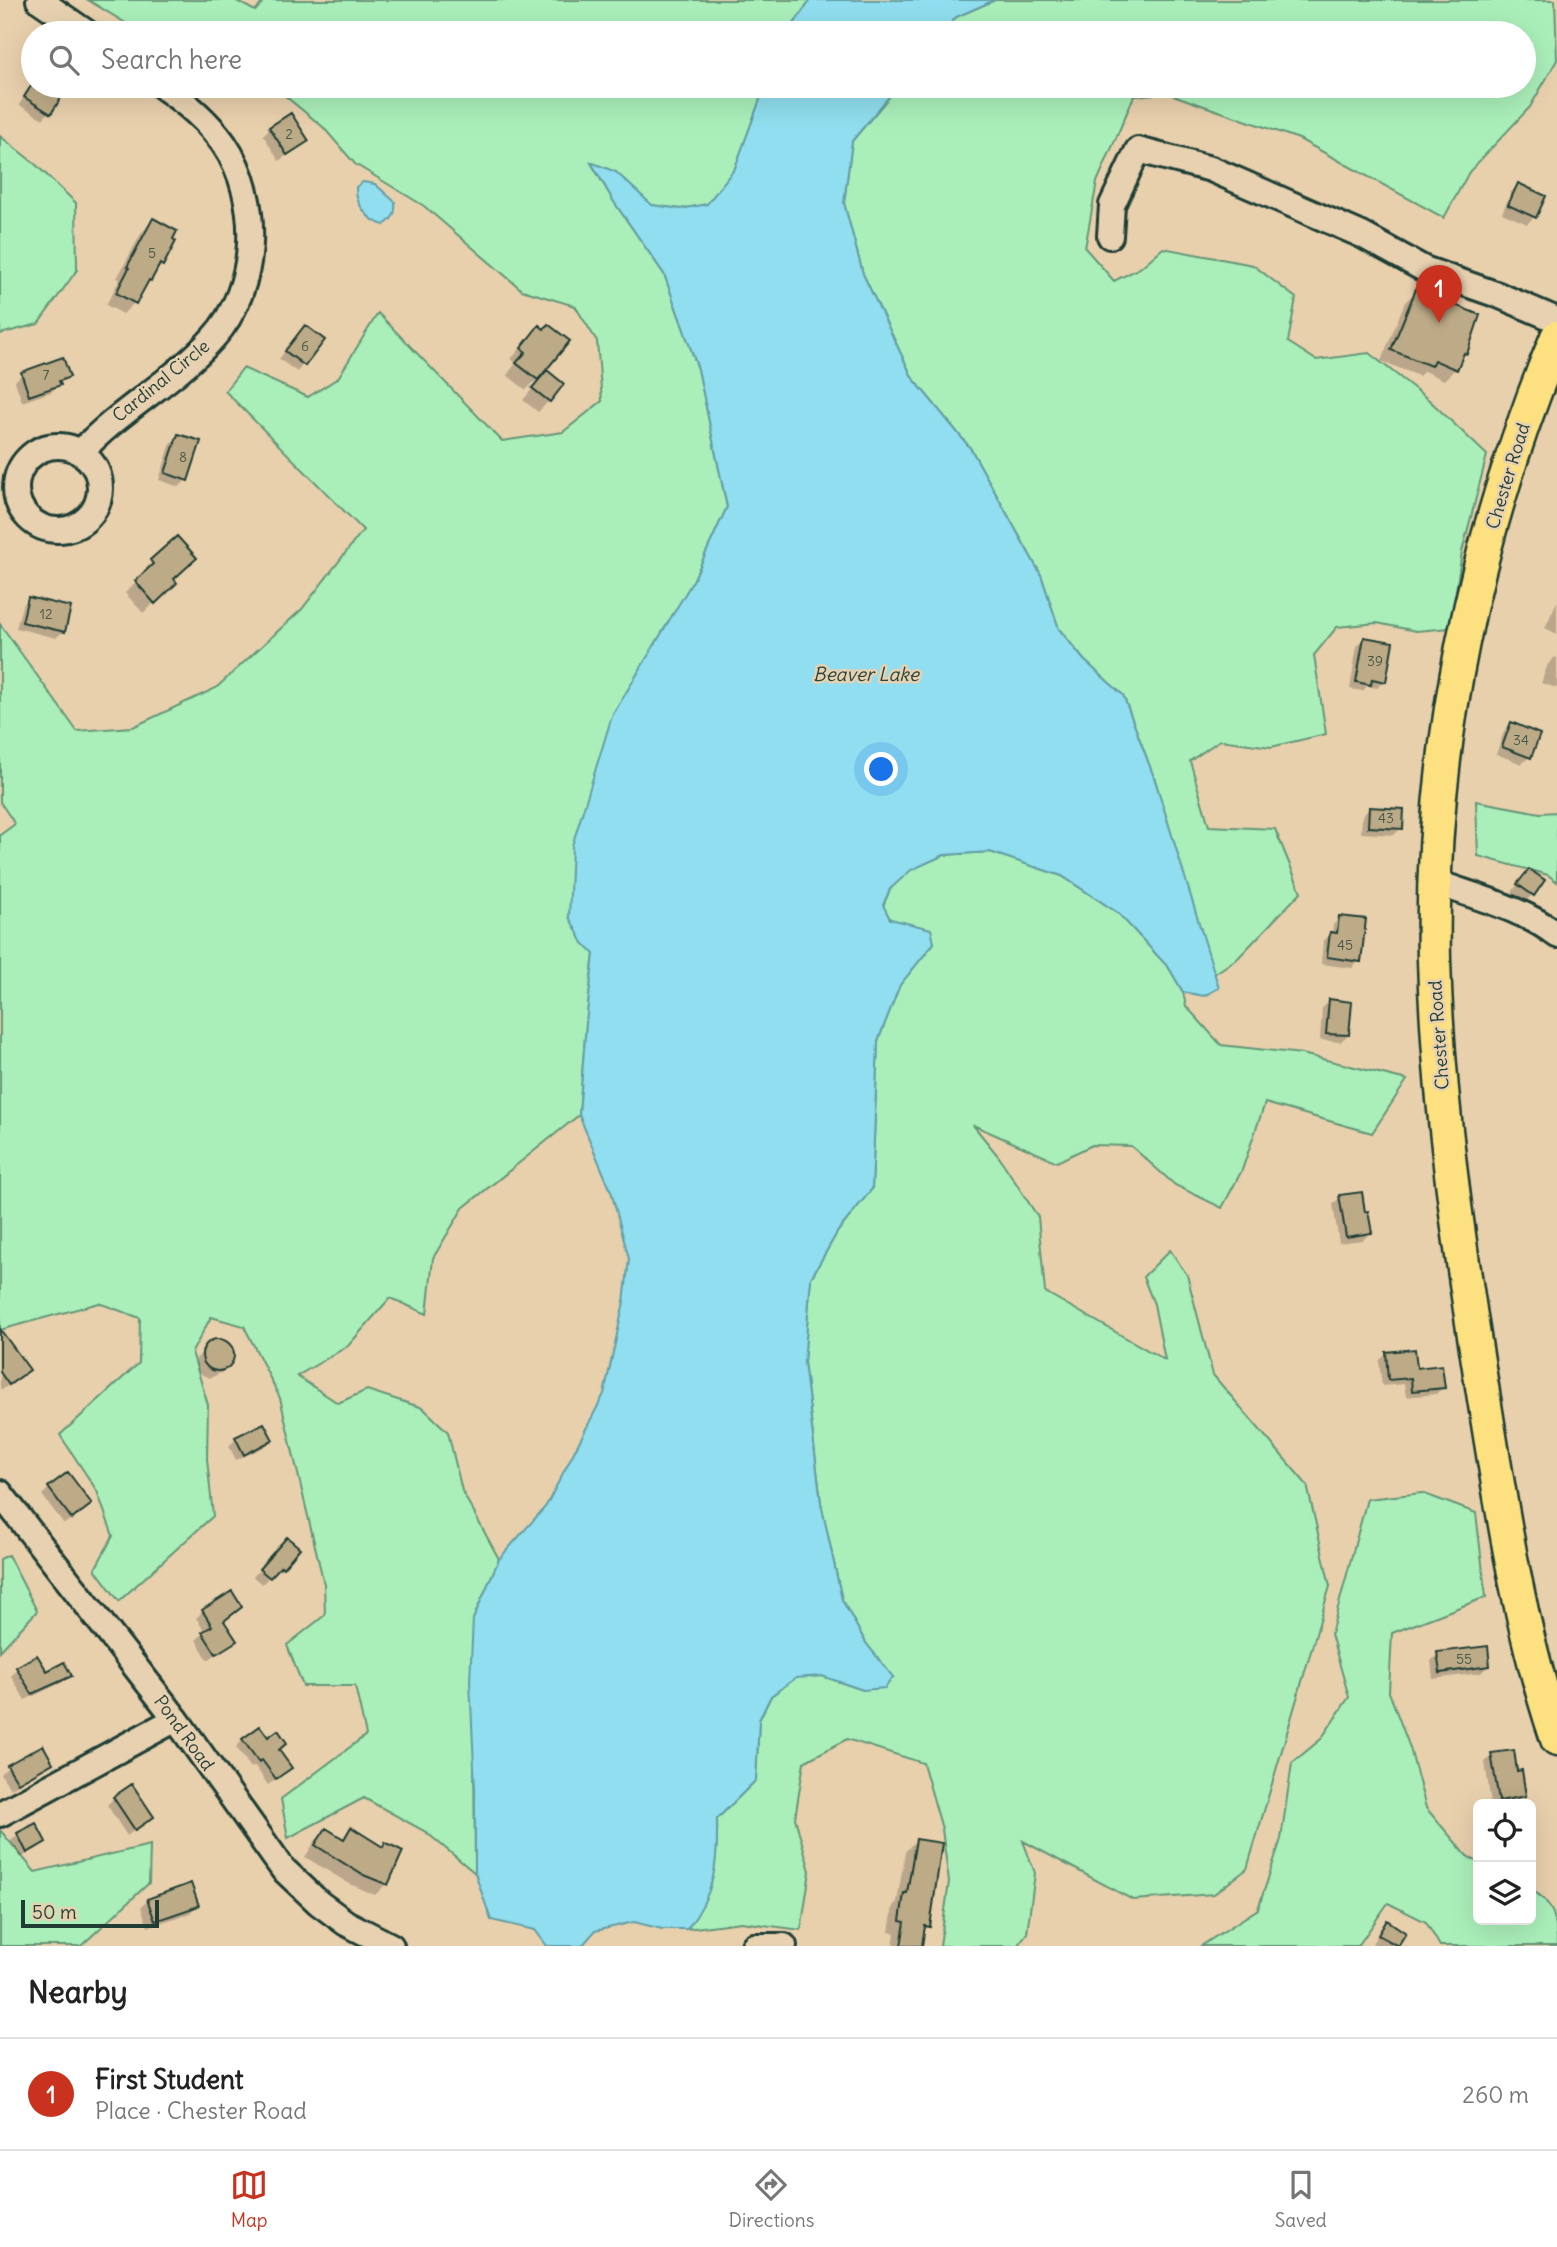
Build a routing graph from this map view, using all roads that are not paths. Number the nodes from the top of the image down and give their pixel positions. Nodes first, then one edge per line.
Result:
1 (39, 0) edge
2 (70, 21) edge
3 (179, 98) edge
4 (1110, 236) dead end
5 (1557, 320) edge
6 (1557, 337) edge
7 (80, 453) dead end
8 (1435, 882) junction
9 (1557, 935) edge
10 (0, 1493) edge
11 (176, 1719) junction
12 (1557, 1739) edge
13 (0, 1814) edge
14 (391, 1946) edge
15 (754, 1946) edge
16 (784, 1946) edge

1 - 2 street
3 - 7 street, Cardinal Circle
4 - 5 street
6 - 8 main road, Chester Road
8 - 9 street
8 - 12 main road, Chester Road
10 - 11 street, Pond Road
11 - 13 street
11 - 14 street, Pond Road
15 - 16 street

